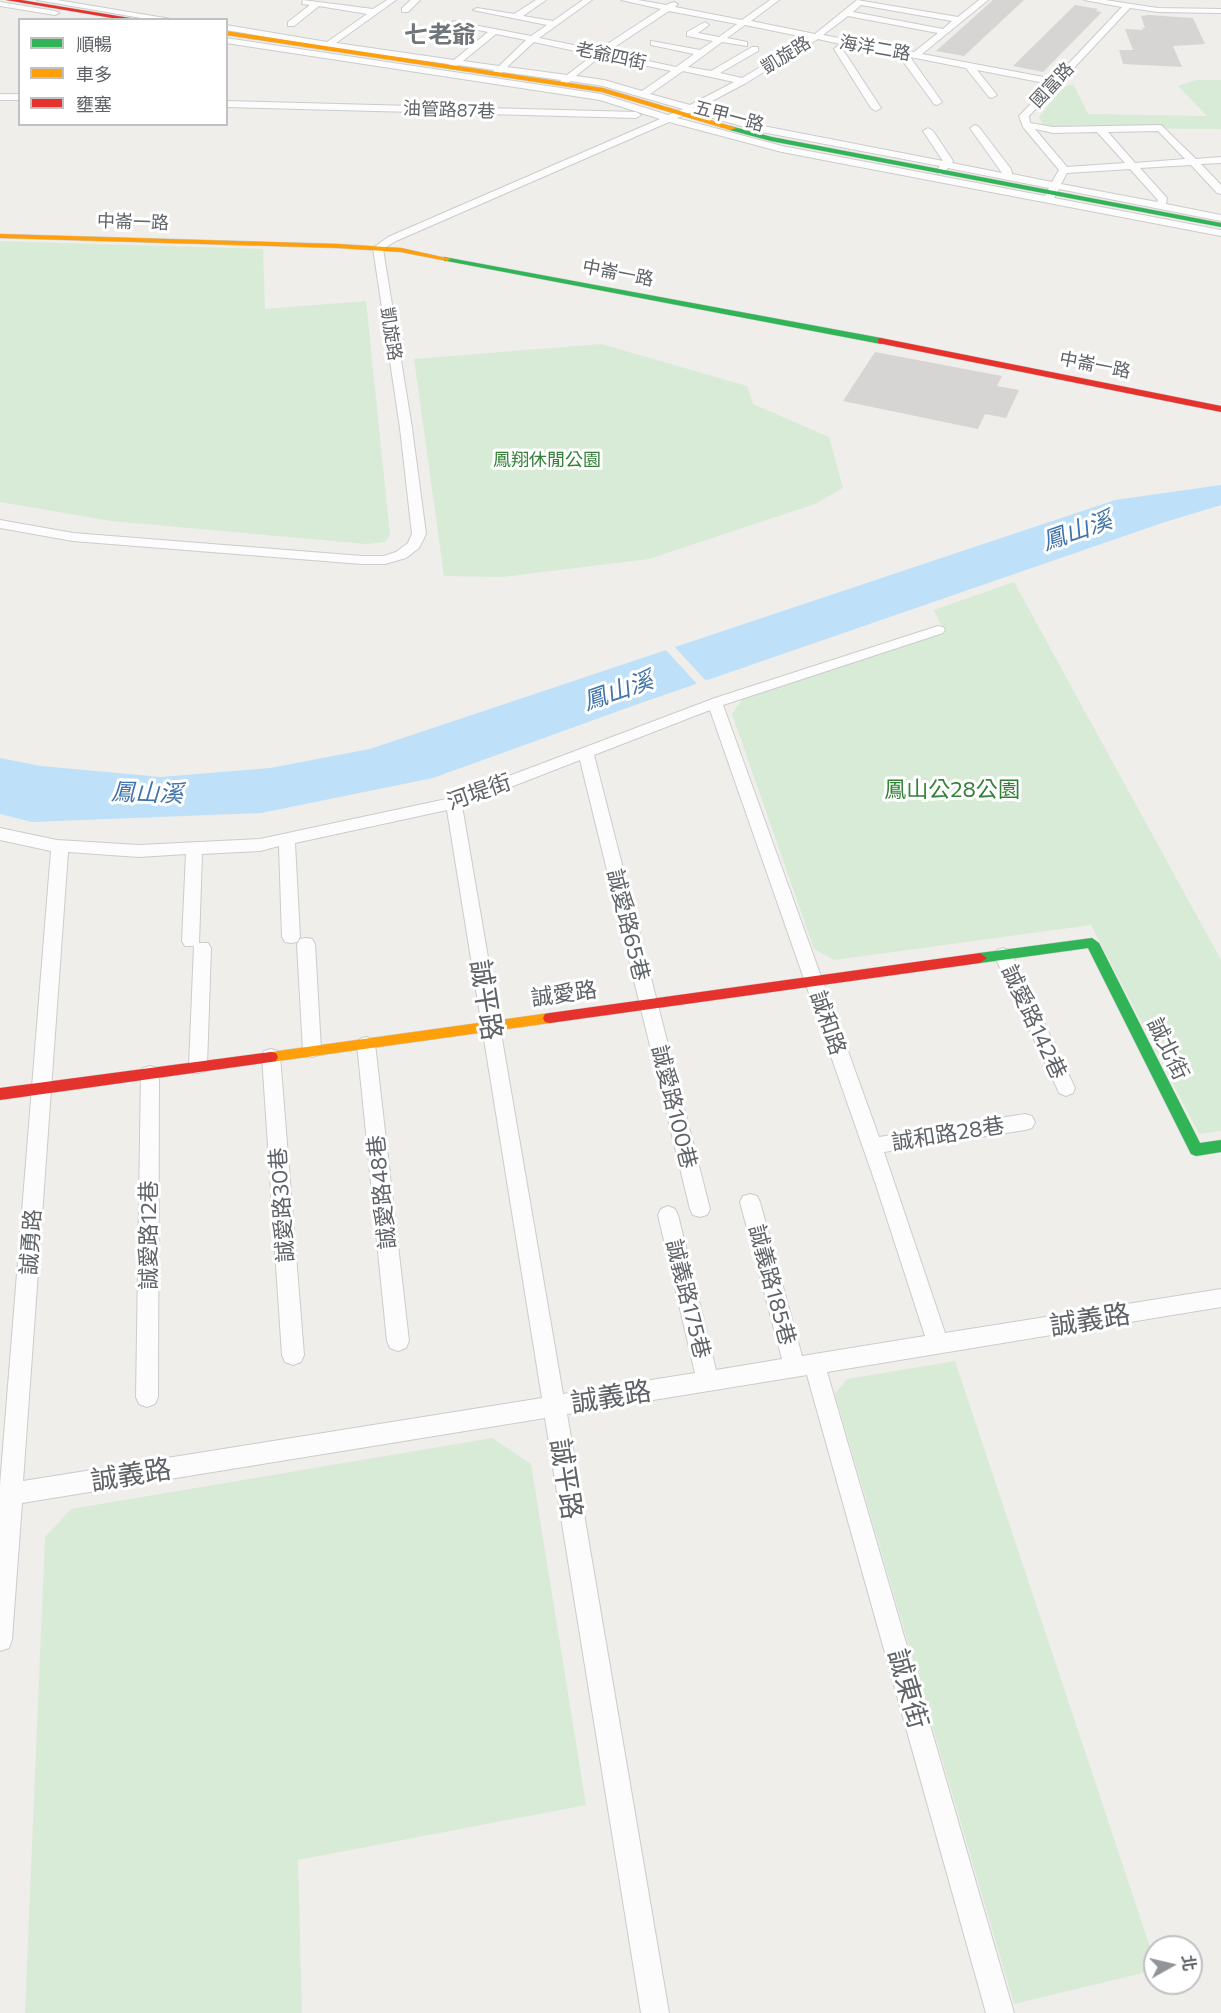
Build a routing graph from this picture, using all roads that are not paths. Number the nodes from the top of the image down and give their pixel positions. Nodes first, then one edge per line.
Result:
1 (41, 0) edge
2 (392, 0) edge
3 (405, 0) edge
4 (416, 0) edge
5 (494, 0) edge
6 (542, 0) edge
7 (588, 0) edge
8 (625, 0) edge
9 (680, 0) edge
10 (775, 0) edge
11 (984, 0) edge
12 (1088, 0) edge
13 (861, 1) edge
14 (9, 2) edge
15 (305, 2) dead end
16 (317, 4) junction
17 (1127, 7) junction
18 (668, 8) junction
19 (915, 9) junction
20 (405, 10) dead end
21 (477, 10) junction
22 (1221, 11) edge
23 (374, 12) junction
24 (846, 13) junction
25 (515, 17) junction
26 (89, 18) edge
27 (125, 18) edge
28 (160, 18) edge
29 (959, 20) junction
30 (551, 23) junction
31 (743, 23) junction
32 (899, 23) junction
33 (291, 24) dead end
34 (705, 25) dead end
35 (228, 27) edge
36 (542, 31) junction
37 (493, 32) junction
38 (945, 32) junction
39 (228, 33) edge
40 (562, 35) dead end
41 (816, 37) junction
42 (532, 39) junction
43 (228, 40) edge
44 (720, 40) junction
45 (604, 42) dead end
46 (654, 43) dead end
47 (846, 43) junction
48 (614, 44) junction
49 (744, 44) dead end
50 (755, 49) dead end
51 (321, 50) junction
52 (702, 53) junction
53 (599, 54) junction
54 (912, 54) junction
55 (455, 64) junction
56 (972, 66) junction
57 (680, 69) junction
58 (495, 74) junction
59 (713, 74) junction
60 (743, 81) junction
61 (1055, 82) junction
62 (563, 84) junction
63 (644, 94) junction
64 (992, 95) dead end
65 (0, 97) edge
66 (18, 97) edge
67 (937, 102) dead end
68 (228, 104) edge
69 (876, 108) dead end
70 (681, 113) junction
71 (1025, 118) junction
72 (975, 128) dead end
73 (1099, 128) junction
74 (928, 131) dead end
75 (1221, 160) edge
76 (1192, 162) junction
77 (1133, 166) junction
78 (1064, 170) junction
79 (942, 172) junction
80 (1006, 176) junction
81 (1221, 191) edge
82 (1052, 193) junction
83 (1160, 206) junction
84 (1221, 218) edge
85 (1221, 225) edge
86 (1221, 233) edge
87 (0, 236) edge
88 (378, 248) junction
89 (1221, 409) edge
90 (0, 524) edge
91 (938, 630) dead end
92 (715, 703) junction
93 (586, 752) junction
94 (454, 803) junction
95 (0, 834) edge
96 (287, 839) junction
97 (60, 846) junction
98 (194, 848) junction
99 (1092, 943) joint
100 (1003, 956) junction
101 (813, 981) junction
102 (648, 1004) junction
103 (490, 1026) junction
104 (366, 1044) junction
105 (312, 1050) junction
106 (271, 1056) junction
107 (198, 1066) junction
108 (150, 1072) junction
109 (42, 1087) junction
110 (1066, 1088) dead end
111 (0, 1094) edge
112 (1025, 1122) dead end
113 (871, 1146) junction
114 (1221, 1146) edge
115 (750, 1202) dead end
116 (700, 1209) dead end
117 (668, 1215) dead end
118 (1221, 1298) edge
119 (398, 1341) dead end
120 (938, 1345) junction
121 (293, 1355) dead end
122 (805, 1367) junction
123 (708, 1382) junction
124 (147, 1397) dead end
125 (554, 1406) junction
126 (6, 1495) edge
127 (0, 1639) edge
128 (655, 2013) edge
129 (1000, 2013) edge

1 - 28 street
2 - 3 street
2 - 23 street
4 - 20 street
5 - 21 street
6 - 25 street
7 - 30 street, 老爺四街
8 - 18 street, 海洋二路
9 - 18 street
10 - 31 street
11 - 29 street
12 - 17 street
13 - 19 street
13 - 24 street, 凱旋路
14 - 26 street
14 - 27 street
15 - 16 street
16 - 23 street
16 - 33 street
17 - 22 street
17 - 61 street, 國富路
18 - 31 street, 海洋二路
18 - 48 street
19 - 29 street
19 - 32 street
21 - 25 street
21 - 37 street
23 - 51 street
24 - 32 street
24 - 41 street, 凱旋路
25 - 30 street
29 - 38 street
30 - 36 street, 老爺四街
31 - 41 street, 海洋二路
31 - 44 street
32 - 38 street
34 - 44 street
35 - 51 street, 五甲一路
36 - 40 street
36 - 42 street, 老爺四街
37 - 42 street
37 - 55 street
38 - 54 street
39 - 51 street, 五甲一路
41 - 47 street, 海洋二路
41 - 60 street, 凱旋路
42 - 53 street, 老爺四街
42 - 58 street
43 - 51 street, 五甲一路
44 - 49 street
44 - 52 street
45 - 48 street
46 - 52 street
47 - 54 street, 海洋二路
47 - 69 street
48 - 53 street
50 - 59 street
51 - 55 street, 五甲一路
51 - 58 street, 五甲一路
52 - 57 street
53 - 57 street, 老爺四街
53 - 62 street
54 - 56 street, 海洋二路
54 - 67 street
55 - 58 street, 五甲一路
56 - 61 street, 海洋二路
56 - 64 street
57 - 59 street, 老爺四街
57 - 63 street
58 - 62 street, 五甲一路
59 - 60 street, 老爺四街
60 - 70 street, 凱旋路
61 - 71 street, 國富路
62 - 63 street, 五甲一路
62 - 70 street, 五甲一路
63 - 70 street, 五甲一路
65 - 66 street
68 - 70 street, 油管路87巷
70 - 79 street, 五甲一路
70 - 88 street, 凱旋路
71 - 73 street
71 - 78 street, 國富路
72 - 80 street
73 - 76 street
73 - 77 street
74 - 79 street
75 - 76 street
76 - 77 street
76 - 81 street
77 - 78 street
77 - 83 street
78 - 82 street
79 - 80 street, 五甲一路
79 - 82 street, 五甲一路
80 - 82 street, 五甲一路
82 - 83 street, 五甲一路
82 - 85 street, 五甲一路
82 - 86 street, 五甲一路
83 - 84 street, 五甲一路
87 - 88 street, 中崙一路
88 - 89 street, 中崙一路
88 - 90 street, 凱旋路
91 - 92 street, 河堤街
92 - 93 street, 河堤街
92 - 101 street, 誠和路
93 - 94 street, 河堤街
93 - 102 street, 誠愛路65巷
94 - 96 street, 河堤街
94 - 103 street, 誠平路
95 - 97 street, 河堤街
96 - 98 street, 河堤街
96 - 105 street
97 - 98 street, 河堤街
97 - 109 street, 誠勇路
98 - 107 street
99 - 100 street, 誠愛路
99 - 114 street, 誠北街
100 - 101 street, 誠愛路
100 - 110 street, 誠愛路142巷
101 - 102 street, 誠愛路
101 - 113 street, 誠和路
102 - 103 street, 誠愛路
102 - 116 street, 誠愛路100巷
103 - 104 street, 誠愛路
103 - 125 street, 誠平路
104 - 105 street, 誠愛路
104 - 119 street, 誠愛路48巷
105 - 106 street, 誠愛路
106 - 107 street, 誠愛路
106 - 121 street, 誠愛路30巷
107 - 108 street, 誠愛路
108 - 109 street, 誠愛路
108 - 124 street, 誠愛路12巷
109 - 111 street, 誠愛路
109 - 126 street, 誠勇路
112 - 113 street, 誠和路28巷
113 - 120 street, 誠和路
115 - 122 street, 誠義路185巷
117 - 123 street, 誠義路175巷
118 - 120 street, 誠義路
120 - 122 street, 誠義路
122 - 123 street, 誠義路
122 - 129 street, 誠東街
123 - 125 street, 誠義路
125 - 126 street, 誠義路
125 - 128 street, 誠平路
126 - 127 street, 誠勇路

